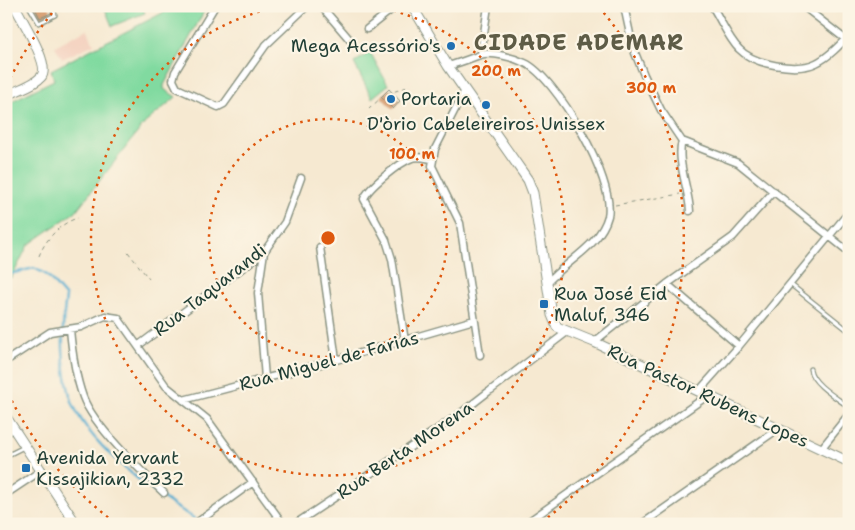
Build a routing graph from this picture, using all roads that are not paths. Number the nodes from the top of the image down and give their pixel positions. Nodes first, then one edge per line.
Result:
1 (15, 6) edge
2 (28, 6) edge
3 (53, 6) edge
4 (215, 6) edge
5 (307, 6) edge
6 (321, 6) edge
7 (396, 6) edge
8 (412, 6) edge
9 (488, 6) edge
10 (624, 6) edge
11 (712, 6) edge
12 (803, 6) edge
13 (367, 29) dead end
14 (847, 37) edge
15 (350, 40) dead end
16 (482, 54) junction
17 (448, 66) junction
18 (465, 90) junction
19 (6, 96) edge
20 (682, 141) junction
21 (432, 162) junction
22 (300, 178) dead end
23 (774, 191) junction
24 (690, 211) dead end
25 (849, 212) edge
26 (829, 236) junction
27 (320, 247) dead end
28 (264, 252) junction
29 (849, 252) edge
30 (547, 283) junction
31 (667, 284) junction
32 (790, 284) junction
33 (474, 320) junction
34 (67, 329) junction
35 (849, 331) edge
36 (566, 332) junction
37 (404, 341) junction
38 (594, 342) junction
39 (139, 345) junction
40 (739, 346) junction
41 (480, 355) dead end
42 (336, 360) junction
43 (6, 361) edge
44 (810, 369) dead end
45 (265, 378) junction
46 (702, 394) junction
47 (183, 400) junction
48 (849, 407) edge
49 (849, 414) edge
50 (6, 417) edge
51 (778, 429) junction
52 (26, 446) junction
53 (821, 449) junction
54 (6, 456) edge
55 (849, 462) edge
56 (42, 470) junction
57 (253, 482) junction
58 (164, 493) dead end
59 (6, 494) edge
60 (204, 521) edge
61 (76, 524) edge
62 (194, 524) edge
63 (283, 524) edge
64 (295, 524) edge
65 (525, 524) edge
66 (642, 524) edge

1 - 19 street
2 - 3 lane
4 - 5 street
6 - 15 street
7 - 13 street
8 - 17 street
9 - 16 street
10 - 20 street
11 - 14 street
12 - 14 street
16 - 17 street
16 - 30 street
17 - 18 street
18 - 21 street
18 - 30 street
20 - 23 street
20 - 24 street
21 - 33 street
21 - 37 street
22 - 28 street, Rua Taquarandi
23 - 26 street
23 - 31 street
25 - 26 street
26 - 29 street
26 - 32 street
27 - 42 street
28 - 39 street, Rua Taquarandi
28 - 45 street
30 - 36 street
31 - 38 street
31 - 40 street
32 - 35 lane
32 - 40 street
33 - 37 street, Rua Miguel de Farias
33 - 41 street
34 - 39 street
34 - 43 street
34 - 58 street
36 - 38 street, Rua Pastor Rubens Lopes
36 - 64 street, Rua Berta Morena
37 - 42 street, Rua Miguel de Farias
38 - 46 street, Rua Pastor Rubens Lopes
39 - 47 street
40 - 46 street
42 - 45 street, Rua Miguel de Farias
44 - 48 lane
45 - 47 street, Rua Miguel de Farias
46 - 51 street, Rua Pastor Rubens Lopes
46 - 65 street
47 - 57 street
49 - 53 street
50 - 52 street
51 - 53 street, Rua Pastor Rubens Lopes
51 - 66 street
52 - 54 lane
52 - 56 street
53 - 55 street, Rua Pastor Rubens Lopes
56 - 59 street
56 - 61 street
57 - 60 street
57 - 63 street
60 - 62 street

